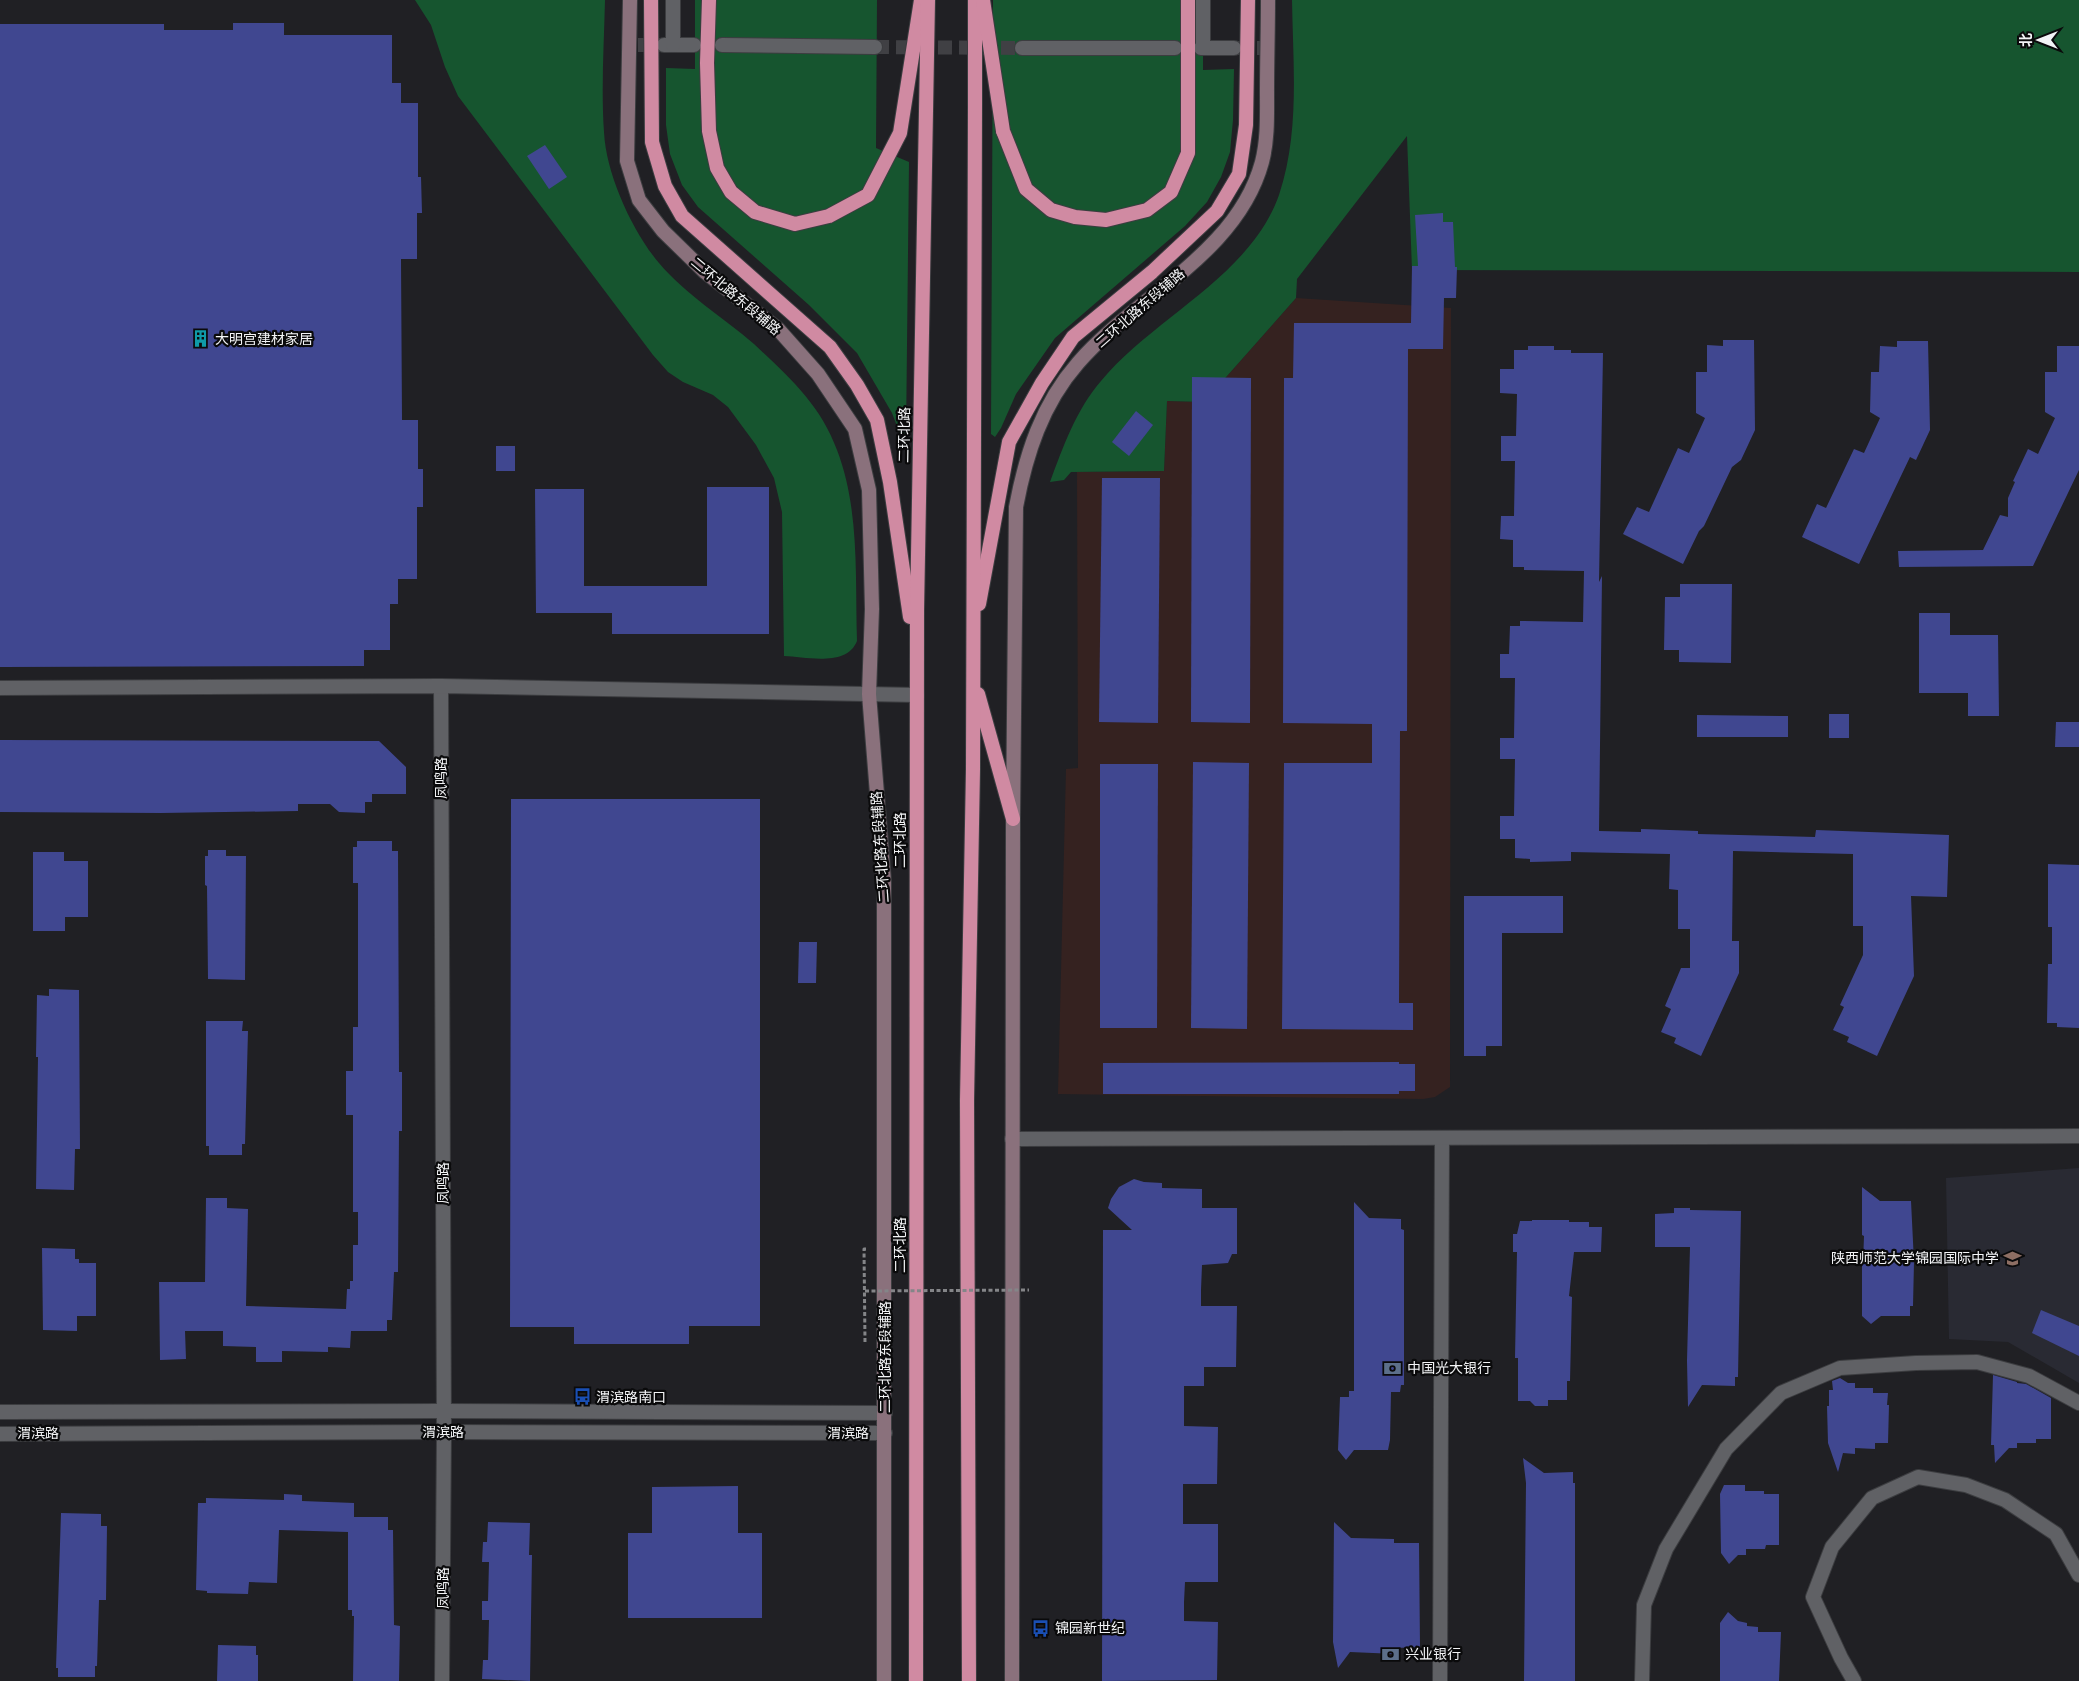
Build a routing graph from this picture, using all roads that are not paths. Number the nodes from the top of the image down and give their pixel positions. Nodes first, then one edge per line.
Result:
1 (630, 0) edge
2 (650, 0) edge
3 (674, 0) edge
4 (709, 0) edge
5 (921, 0) edge
6 (928, 0) edge
7 (975, 0) edge
8 (983, 0) edge
9 (1188, 0) edge
10 (1203, 0) edge
11 (1248, 0) edge
12 (1268, 0) edge
13 (694, 45) dead end
14 (722, 45) dead end
15 (875, 47) tunnel mouth
16 (1022, 48) tunnel mouth
17 (1175, 48) dead end
18 (1234, 48) tunnel mouth
19 (973, 639) junction
20 (917, 668) junction
21 (973, 676) junction
22 (441, 686) junction
23 (0, 688) edge
24 (869, 694) junction
25 (917, 695) junction
26 (1013, 819) junction
27 (2079, 1136) edge
28 (1442, 1138) junction
29 (1012, 1139) junction
30 (2079, 1403) edge
31 (444, 1411) junction
32 (0, 1412) edge
33 (885, 1413) junction
34 (444, 1432) junction
35 (885, 1433) junction
36 (0, 1434) edge
37 (2079, 1576) edge
38 (442, 1681) edge
39 (884, 1681) edge
40 (916, 1681) edge
41 (969, 1681) edge
42 (1012, 1681) edge
43 (1440, 1681) edge
44 (1642, 1681) edge
45 (1854, 1681) edge

1 - 24 main road, 二环北路东段辅路
2 - 20 highway
3 - 13 street
4 - 5 highway
6 - 20 highway, 二环北路
7 - 19 highway, bridge
8 - 9 highway, bridge
10 - 18 street
11 - 19 highway
12 - 26 main road, 二环北路东段辅路
14 - 15 street
16 - 17 street
19 - 21 highway
20 - 25 highway, 二环北路
21 - 26 highway
21 - 41 highway
22 - 23 street
22 - 24 street
22 - 31 street, 凤鸣路
24 - 25 street
24 - 33 main road, 二环北路东段辅路
25 - 40 highway, 二环北路
26 - 29 main road, 二环北路东段辅路
27 - 28 street
28 - 29 street
28 - 43 street
29 - 42 main road, 二环北路东段辅路
30 - 44 street
31 - 32 street, 渭滨路
31 - 33 street, 渭滨路
31 - 34 street, 凤鸣路
33 - 35 main road, 二环北路东段辅路
34 - 35 street, 渭滨路
34 - 36 street, 渭滨路
34 - 38 street, 凤鸣路
35 - 39 main road, 二环北路东段辅路
37 - 45 street

